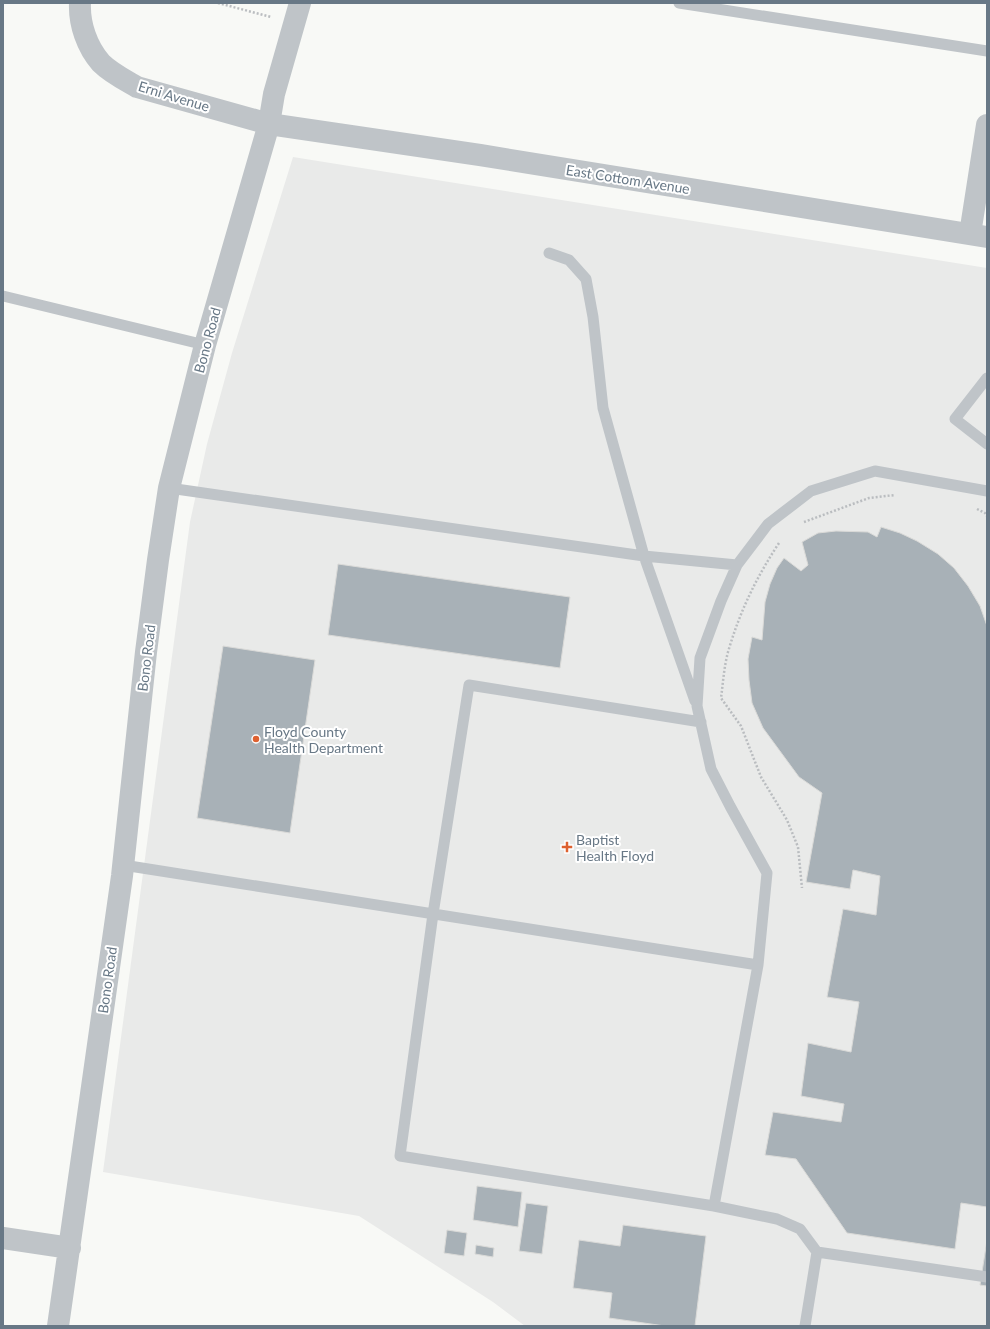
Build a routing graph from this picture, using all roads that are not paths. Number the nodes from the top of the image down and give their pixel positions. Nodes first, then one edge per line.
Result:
1 (80, 3) edge
2 (300, 3) edge
3 (679, 3) edge
4 (987, 51) edge
5 (269, 124) junction
6 (987, 125) edge
7 (978, 235) edge
8 (549, 253) dead end
9 (4, 299) edge
10 (205, 345) junction
11 (987, 378) edge
12 (987, 444) edge
13 (169, 488) junction
14 (987, 491) edge
15 (644, 556) junction
16 (737, 565) junction
17 (696, 706) junction
18 (701, 722) junction
19 (123, 865) junction
20 (433, 914) junction
21 (758, 965) junction
22 (714, 1206) junction
23 (3, 1238) edge
24 (70, 1248) junction
25 (817, 1252) junction
26 (987, 1277) edge
27 (58, 1326) edge
28 (805, 1326) edge

1 - 5 street, Erni Avenue
2 - 5 street, Bono Road
3 - 4 lane
5 - 7 street, East Cottom Avenue
5 - 10 street, Bono Road
6 - 7 street
8 - 15 lane
9 - 10 lane
10 - 13 street, Bono Road
11 - 12 lane
13 - 15 lane
13 - 19 street, Bono Road
14 - 16 lane
15 - 16 lane
15 - 17 lane
16 - 17 lane
17 - 18 lane
18 - 20 lane
18 - 21 lane
19 - 20 lane
19 - 24 street, Bono Road
20 - 21 lane
20 - 22 lane
21 - 22 lane
22 - 25 lane
23 - 24 street
24 - 27 street, Bono Road
25 - 26 lane
25 - 28 lane

